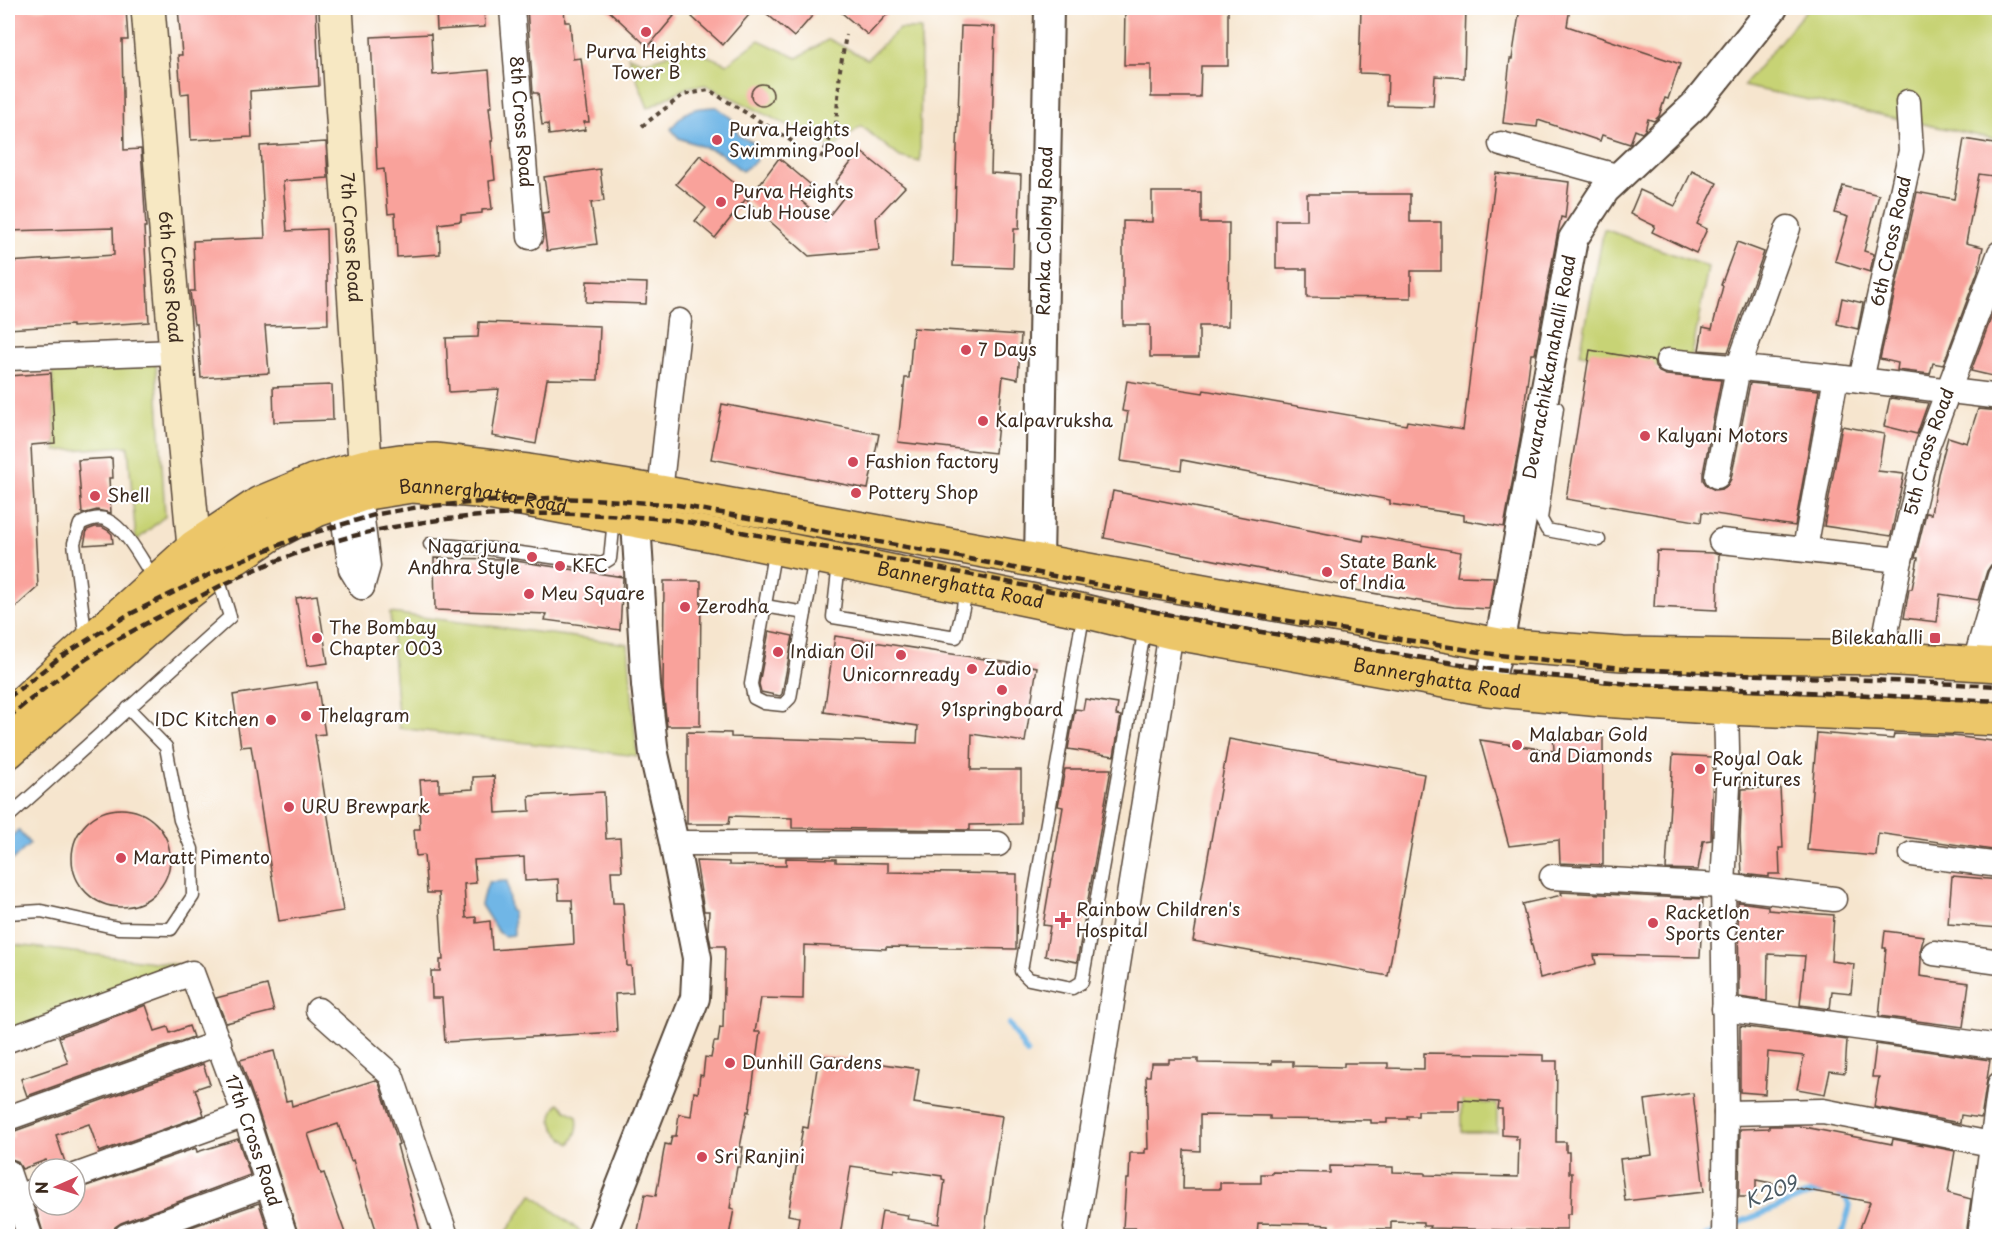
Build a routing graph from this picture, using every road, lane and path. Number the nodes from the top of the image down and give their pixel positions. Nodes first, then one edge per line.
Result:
1 (148, 8) edge
2 (336, 8) edge
3 (512, 8) edge
4 (1048, 8) edge
5 (1773, 8) edge
6 (846, 35) dead end
7 (1908, 102) dead end
8 (642, 126) dead end
9 (795, 143) dead end
10 (1501, 144) dead end
11 (821, 158) dead end
12 (1620, 177) junction
13 (1788, 228) dead end
14 (530, 237) dead end
15 (2000, 253) edge
16 (679, 321) dead end
17 (176, 352) junction
18 (8, 358) edge
19 (1668, 361) dead end
20 (1738, 368) junction
21 (1836, 377) junction
22 (1861, 380) junction
23 (1949, 391) junction
24 (2000, 397) edge
25 (1542, 405) junction
26 (1717, 476) dead end
27 (358, 489) junction
28 (660, 492) junction
29 (625, 520) junction
30 (1599, 540) dead end
31 (1721, 541) dead end
32 (430, 544) dead end
33 (194, 547) junction
34 (775, 548) junction
35 (1805, 549) junction
36 (827, 558) junction
37 (1900, 560) junction
38 (1039, 561) junction
39 (216, 571) junction
40 (2000, 576) edge
41 (156, 582) junction
42 (965, 588) junction
43 (765, 606) junction
44 (1084, 611) junction
45 (805, 613) junction
46 (1158, 629) junction
47 (86, 645) junction
48 (1499, 645) junction
49 (1881, 658) junction
50 (1987, 664) edge
51 (1488, 688) junction
52 (128, 708) junction
53 (1726, 708) junction
54 (8, 716) edge
55 (2000, 720) edge
56 (8, 752) edge
57 (8, 817) edge
58 (674, 843) junction
59 (999, 844) dead end
60 (1912, 854) dead end
61 (2000, 866) edge
62 (1552, 877) dead end
63 (1723, 886) junction
64 (1834, 899) dead end
65 (8, 913) edge
66 (1934, 953) dead end
67 (2000, 962) edge
68 (1724, 1009) junction
69 (318, 1010) dead end
70 (8, 1040) edge
71 (219, 1043) junction
72 (2000, 1047) edge
73 (2000, 1084) edge
74 (1726, 1113) junction
75 (245, 1115) junction
76 (8, 1118) edge
77 (1991, 1144) junction
78 (8, 1172) edge
79 (87, 1172) edge
80 (268, 1185) junction
81 (27, 1193) edge
82 (16, 1197) junction
83 (1076, 1228) dead end
84 (30, 1236) edge
85 (126, 1236) edge
86 (285, 1236) edge
87 (446, 1236) edge
88 (601, 1236) edge
89 (1724, 1236) edge
90 (1980, 1236) edge

1 - 17 main road, 6th Cross Road
2 - 27 main road, 7th Cross Road
3 - 14 street, 8th Cross Road
4 - 38 street, Ranka Colony Road
5 - 12 street, Devarachikkanahalli Road
6 - 11 path
7 - 22 street, 6th Cross Road
8 - 9 path
10 - 12 street
12 - 25 street, Devarachikkanahalli Road
13 - 20 street
15 - 23 street, 5th Cross Road
16 - 28 street
17 - 18 street
17 - 33 main road, 6th Cross Road
19 - 20 street
20 - 21 street
20 - 26 street
21 - 22 street
21 - 35 street
22 - 23 street
23 - 24 street
23 - 37 street, 5th Cross Road
25 - 30 lane
25 - 48 street, Devarachikkanahalli Road
27 - 28 main road, Bannerghatta Road
27 - 29 main road, Bannerghatta Road
27 - 33 main road, Bannerghatta Road
27 - 39 main road, Bannerghatta Road
28 - 38 main road, Bannerghatta Road
29 - 32 lane
29 - 34 main road, Bannerghatta Road
29 - 58 street
31 - 35 street
33 - 39 main road
33 - 41 main road, Bannerghatta Road
34 - 36 main road, Bannerghatta Road
34 - 43 lane
35 - 37 street
36 - 42 main road, Bannerghatta Road
36 - 42 lane
36 - 45 lane
37 - 49 street, 5th Cross Road
38 - 48 main road, Bannerghatta Road
39 - 52 lane
39 - 56 main road, Bannerghatta Road
40 - 50 street
41 - 47 main road, Bannerghatta Road
41 - 47 lane
42 - 44 main road, Bannerghatta Road
43 - 45 lane
43 - 45 lane
44 - 46 main road, Bannerghatta Road
44 - 46 lane
46 - 51 main road, Bannerghatta Road
46 - 83 street
47 - 54 main road, Bannerghatta Road
48 - 49 main road, Bannerghatta Road
48 - 51 street, Devarachikkanahalli Road
49 - 50 main road, Bannerghatta Road
51 - 53 main road, Bannerghatta Road
52 - 57 lane
52 - 65 lane
53 - 55 main road, Bannerghatta Road
53 - 63 street
58 - 59 street
58 - 88 street
60 - 61 street
62 - 63 street
63 - 64 street
63 - 68 street
66 - 67 street
68 - 72 street
68 - 74 street
69 - 87 street
70 - 71 street, 17th Cross Road
71 - 75 street, 17th Cross Road
71 - 76 street
73 - 77 street
74 - 77 street
74 - 89 street
75 - 79 street
75 - 80 street, 17th Cross Road
77 - 90 street
78 - 82 street
80 - 85 street
80 - 86 street, 17th Cross Road
81 - 82 street
82 - 84 street

